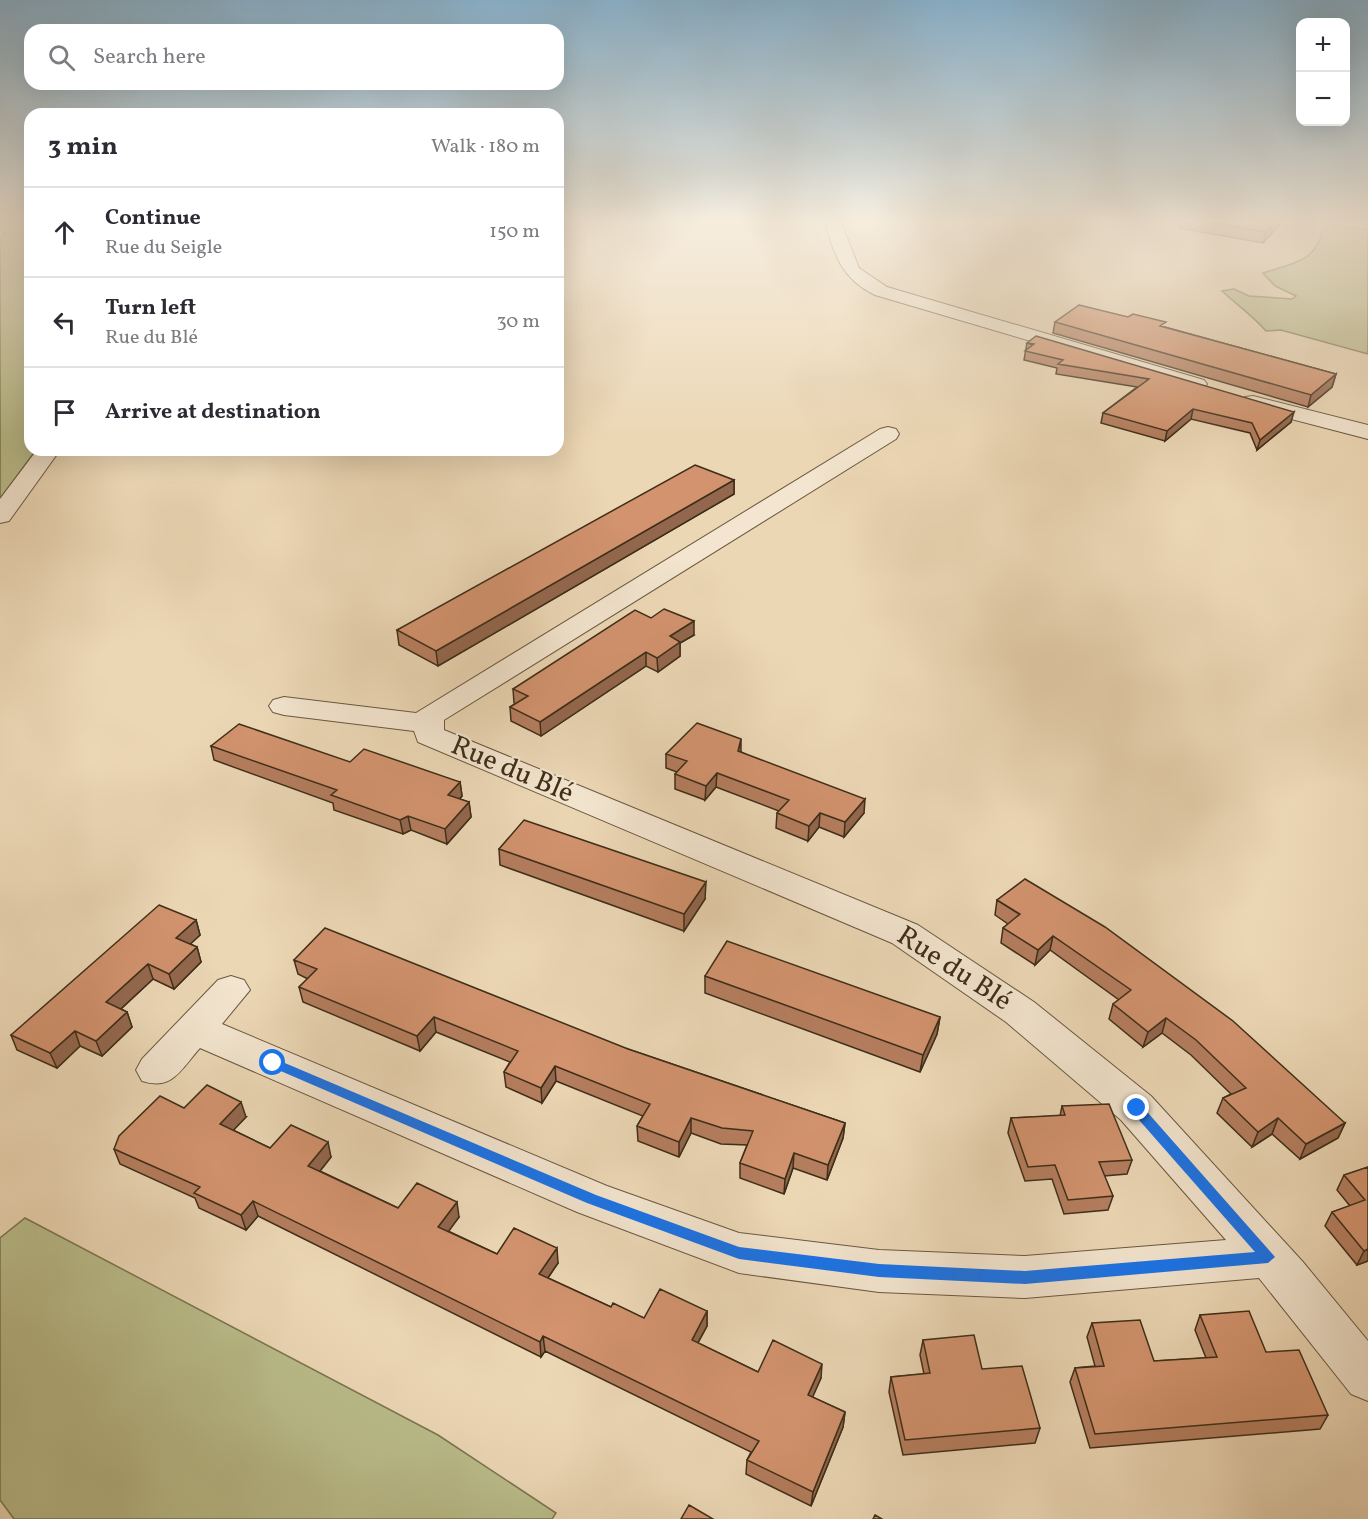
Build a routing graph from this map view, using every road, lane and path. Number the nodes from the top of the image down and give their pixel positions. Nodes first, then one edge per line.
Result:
1 (895, 293) edge
2 (1368, 432) edge
3 (888, 434) dead end
4 (45, 456) edge
5 (0, 516) edge
6 (284, 706) dead end
7 (429, 724) junction
8 (231, 990) dead end
9 (194, 1029) junction
10 (156, 1070) dead end
11 (1268, 1257) junction
12 (1368, 1378) edge

1 - 2 street
3 - 7 street, Rue du Blé
4 - 5 street
6 - 7 street, Rue du Blé
7 - 11 street, Rue du Blé
8 - 9 street
9 - 10 street
9 - 11 street
11 - 12 street, Rue du Blé

